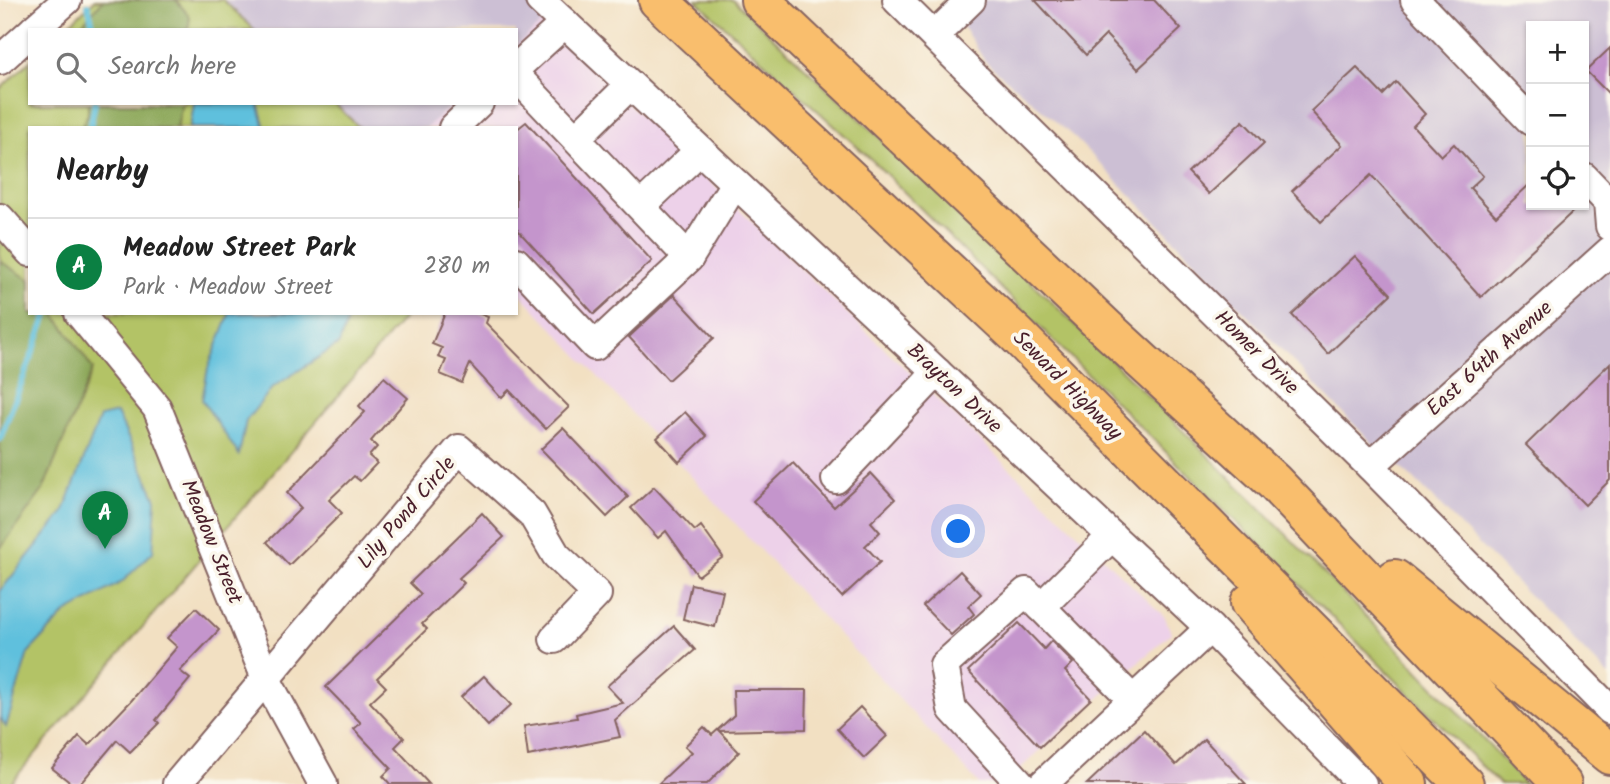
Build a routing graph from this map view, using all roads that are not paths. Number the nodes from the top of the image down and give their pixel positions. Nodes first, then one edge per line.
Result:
1 (67, 0) edge
2 (540, 0) edge
3 (658, 0) edge
4 (760, 0) edge
5 (897, 0) edge
6 (971, 0) edge
7 (1416, 0) edge
8 (565, 23) junction
9 (35, 28) edge
10 (934, 34) junction
11 (28, 35) edge
12 (0, 60) edge
13 (518, 66) edge
14 (518, 78) edge
15 (630, 85) junction
16 (477, 105) edge
17 (1526, 116) edge
18 (455, 126) edge
19 (576, 138) junction
20 (699, 150) junction
21 (735, 183) junction
22 (1589, 184) edge
23 (641, 206) junction
24 (1609, 214) edge
25 (0, 218) edge
26 (28, 250) edge
27 (1610, 251) edge
28 (689, 258) junction
29 (518, 264) edge
30 (81, 315) edge
31 (1017, 335) junction
32 (937, 372) junction
33 (1370, 466) junction
34 (836, 479) dead end
35 (1274, 481) junction
36 (1112, 536) junction
37 (1041, 607) junction
38 (1210, 628) junction
39 (554, 639) dead end
40 (267, 681) junction
41 (1133, 700) junction
42 (1610, 710) edge
43 (1610, 755) edge
44 (177, 784) edge
45 (323, 784) edge
46 (1021, 784) edge
47 (1043, 784) edge
48 (1362, 784) edge
49 (1408, 784) edge
50 (1464, 784) edge
51 (1562, 784) edge

1 - 9 street
2 - 8 street, Brayton Drive
3 - 31 highway, Seward Highway
4 - 35 highway
5 - 10 street, Homer Drive
6 - 10 street
7 - 17 street
8 - 13 street
8 - 15 street, Brayton Drive
10 - 33 street, Homer Drive
11 - 12 street
14 - 19 street
15 - 19 street
15 - 20 street, Brayton Drive
16 - 18 street
19 - 23 street
20 - 21 street, Brayton Drive
20 - 23 street
21 - 28 street
21 - 32 street, Brayton Drive
22 - 24 street
23 - 28 street
25 - 26 street
27 - 33 street, East 64th Avenue
28 - 29 street
30 - 40 street, Meadow Street
31 - 49 highway
31 - 50 highway, Seward Highway
32 - 34 street
32 - 36 street, Brayton Drive
33 - 42 street, Homer Drive
35 - 43 highway
35 - 51 highway
36 - 37 street
36 - 38 street, Brayton Drive
37 - 41 street
37 - 46 street
38 - 41 street
38 - 48 street, Brayton Drive
39 - 40 street, Lily Pond Circle
40 - 44 street
40 - 45 street, Meadow Street
41 - 47 street

